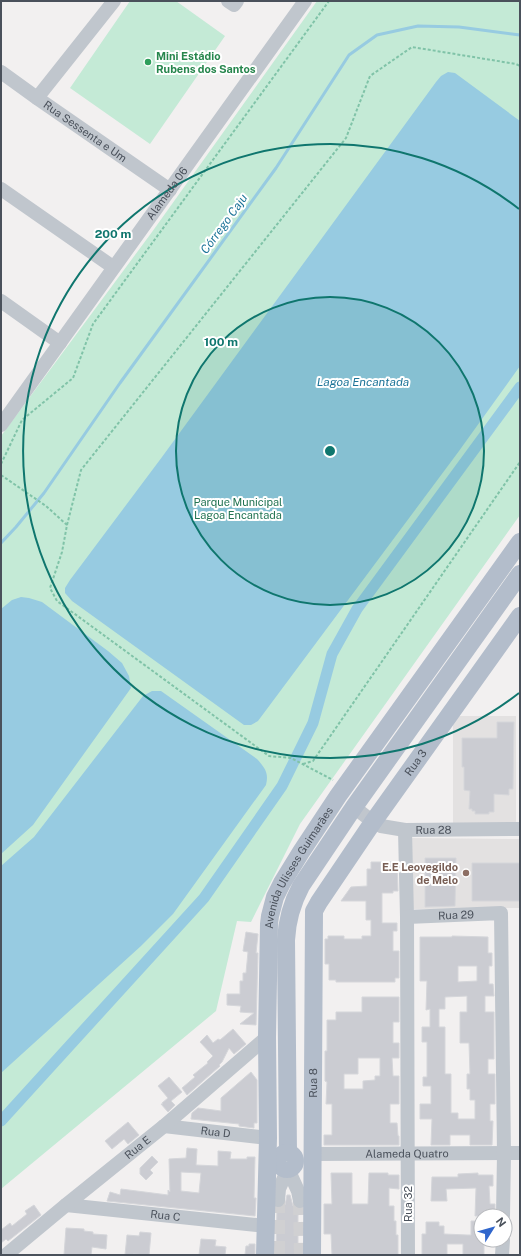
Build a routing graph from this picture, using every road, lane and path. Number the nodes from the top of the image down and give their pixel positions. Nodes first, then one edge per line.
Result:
1 (114, 1) edge
2 (228, 1) edge
3 (237, 1) edge
4 (305, 1) edge
5 (329, 1) edge
6 (520, 66) edge
7 (1, 73) edge
8 (37, 98) junction
9 (1, 188) edge
10 (170, 190) junction
11 (113, 267) junction
12 (1, 301) edge
13 (60, 343) junction
14 (3, 420) edge
15 (520, 462) edge
16 (1, 464) edge
17 (1, 476) edge
18 (67, 525) junction
19 (520, 542) edge
20 (520, 574) edge
21 (520, 616) edge
22 (302, 764) junction
23 (342, 791) junction
24 (354, 807) junction
25 (373, 822) junction
26 (520, 829) edge
27 (405, 830) junction
28 (314, 911) joint
29 (407, 917) junction
30 (267, 1037) junction
31 (164, 1126) junction
32 (268, 1138) junction
33 (520, 1153) edge
34 (312, 1154) junction
35 (407, 1154) junction
36 (504, 1154) junction
37 (283, 1160) junction
38 (278, 1200) tunnel mouth
39 (300, 1201) tunnel mouth
40 (66, 1205) junction
41 (503, 1208) edge
42 (266, 1226) junction
43 (6, 1255) edge
44 (265, 1255) edge
45 (312, 1255) edge
46 (408, 1255) edge

1 - 8 street
2 - 3 street
4 - 10 street, Alameda 06
5 - 16 path
6 - 18 path
7 - 8 street, Rua Sessenta e Um
8 - 10 street, Rua Sessenta e Um
9 - 11 street
10 - 11 street, Alameda 06
11 - 13 street, Alameda 06
12 - 13 street
13 - 14 street, Alameda 06
15 - 22 path
17 - 18 path
18 - 22 path
19 - 23 main road, Avenida Ulisses Guimarães
20 - 24 main road, Avenida Ulisses Guimarães
21 - 25 main road, Rua 3
22 - 23 path
23 - 24 main road
23 - 30 main road, Avenida Ulisses Guimarães
24 - 25 street, Rua 28
24 - 37 main road, Avenida Ulisses Guimarães
25 - 27 street, Rua 28
25 - 28 main road, Rua 3
26 - 27 street, Rua 28
27 - 29 street
28 - 34 main road, Rua 8
29 - 35 street
29 - 36 street, Rua 29
30 - 31 street, Rua E
30 - 32 main road, Avenida Ulisses Guimarães
31 - 32 street, Rua D
31 - 40 street, Rua E
32 - 37 main road, Avenida Ulisses Guimarães
33 - 36 street, Alameda Quatro
34 - 35 street, Alameda Quatro
34 - 37 main road, Alameda Quatro
34 - 45 main road, Rua 8
35 - 36 street, Alameda Quatro
35 - 46 street, Rua 32
36 - 41 street
37 - 38 street
37 - 39 street
37 - 42 main road, Avenida Ulisses Guimarães
40 - 42 street, Rua C
40 - 43 street, Rua E
42 - 44 main road, Avenida Ulisses Guimarães

